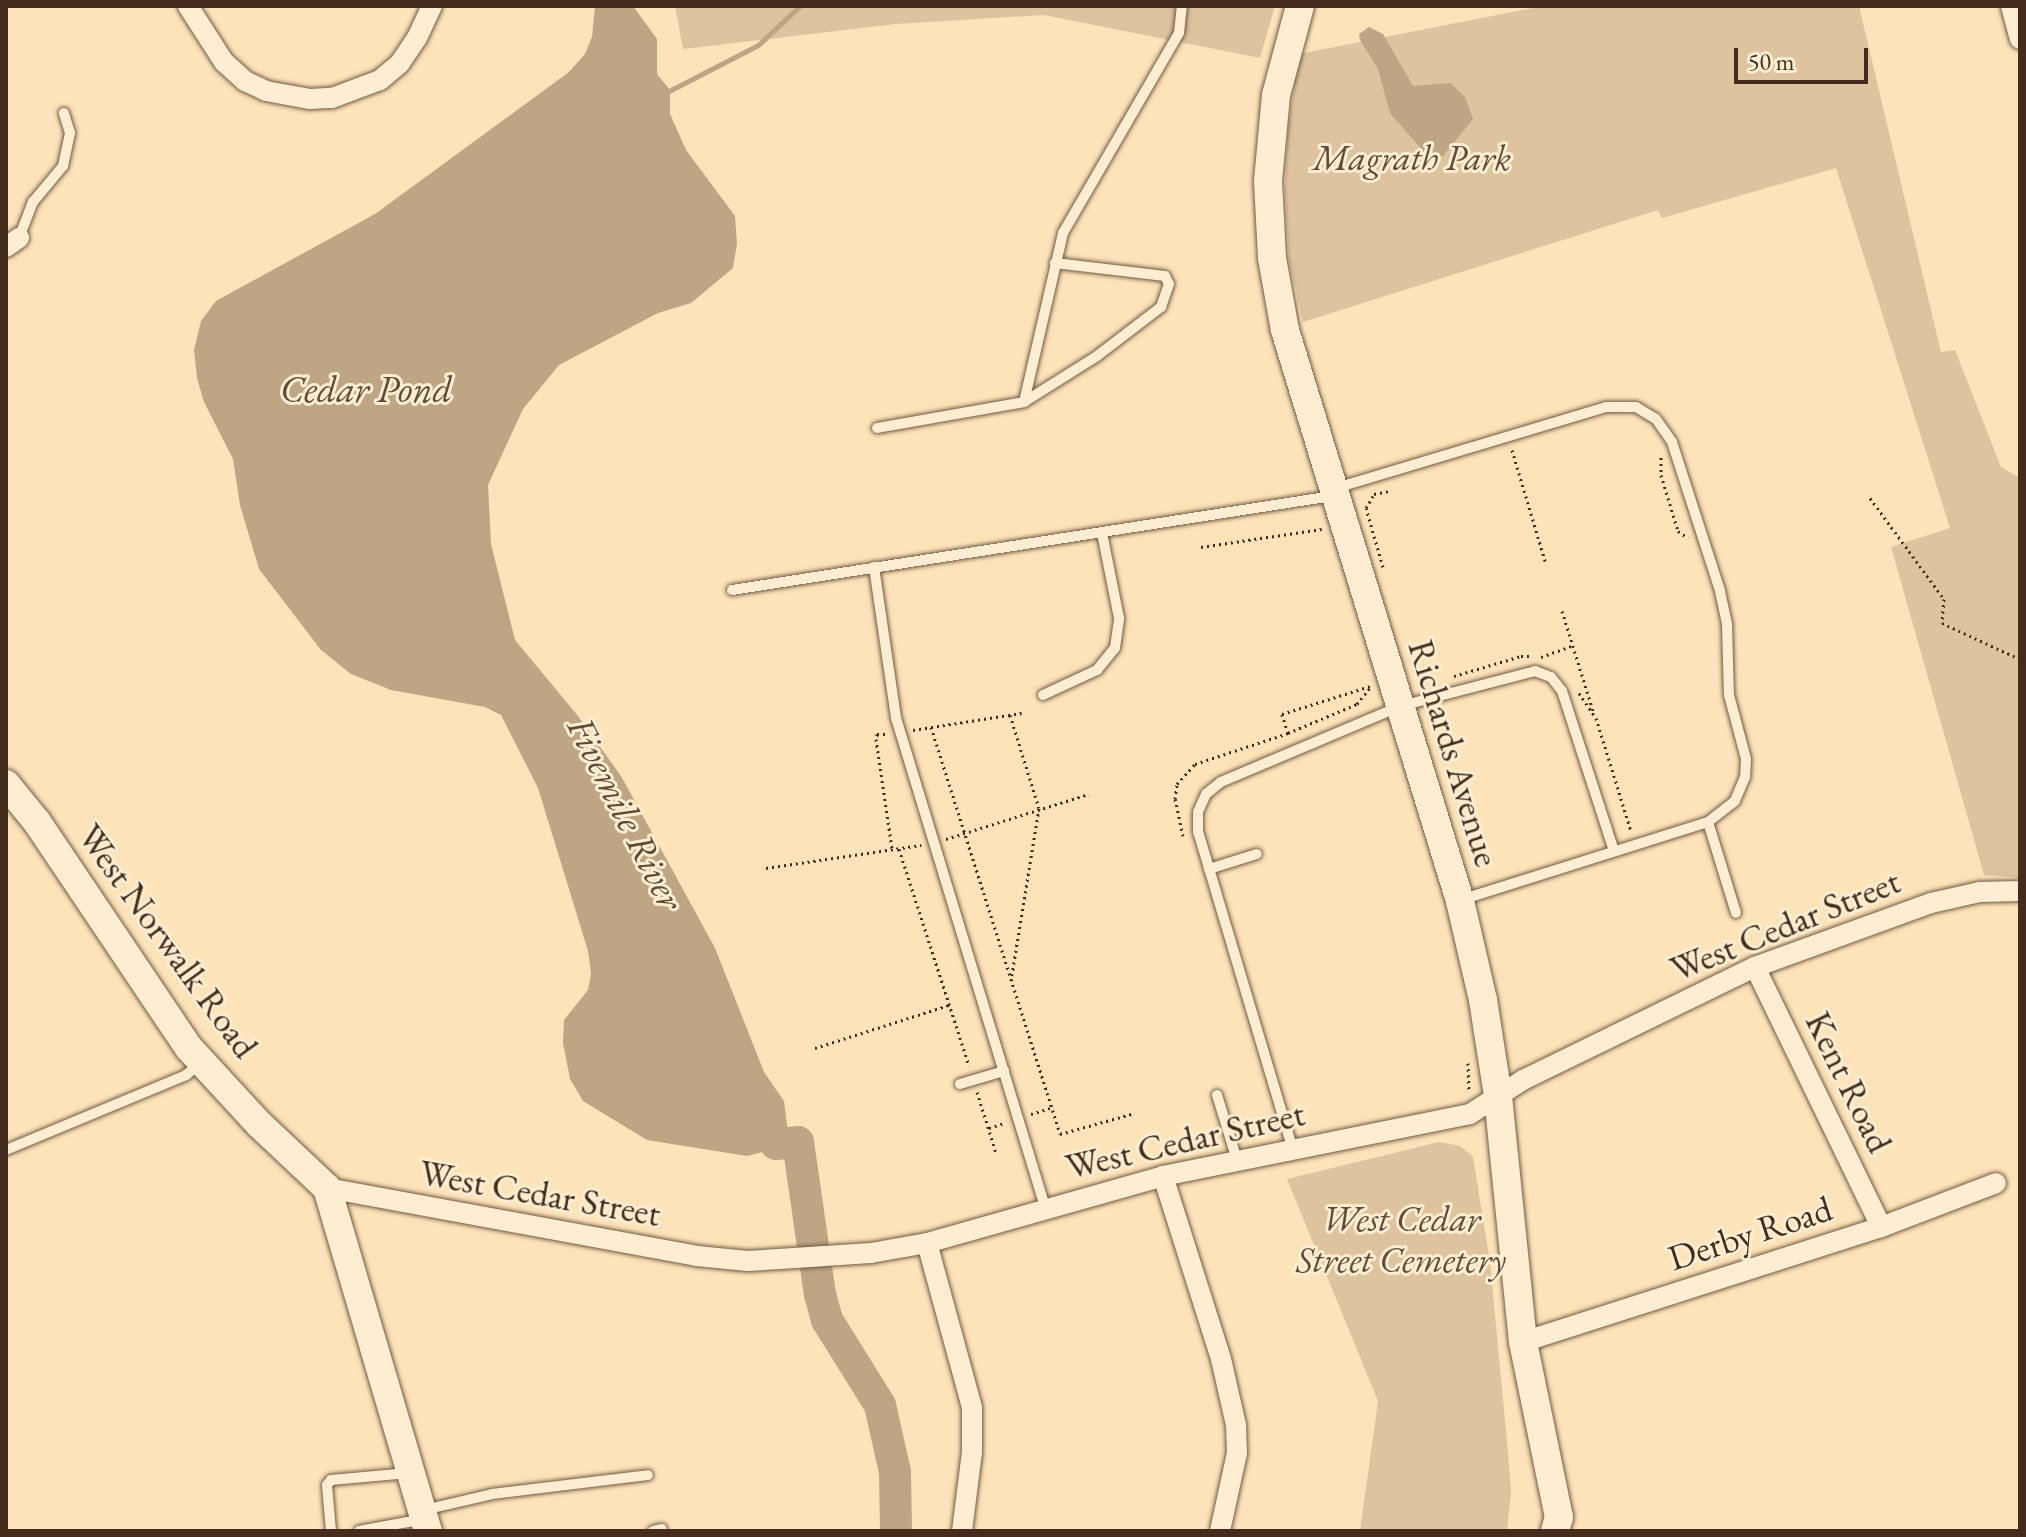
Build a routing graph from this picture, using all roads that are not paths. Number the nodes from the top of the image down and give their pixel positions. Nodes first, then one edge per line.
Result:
1 (188, 6) edge
2 (432, 6) edge
3 (1182, 6) edge
4 (1300, 6) edge
5 (2011, 6) edge
6 (2020, 39) edge
7 (64, 113) dead end
8 (12, 243) edge
9 (1055, 263) junction
10 (1024, 402) junction
11 (877, 428) dead end
12 (1333, 492) junction
13 (1102, 533) junction
14 (874, 567) junction
15 (732, 590) dead end
16 (1043, 695) dead end
17 (1401, 706) junction
18 (6, 784) edge
19 (1708, 822) junction
20 (1614, 851) junction
21 (1257, 854) dead end
22 (1209, 869) junction
23 (2020, 891) edge
24 (1460, 901) junction
25 (1736, 913) dead end
26 (1755, 967) junction
27 (202, 1062) junction
28 (1004, 1071) junction
29 (960, 1084) dead end
30 (1217, 1095) dead end
31 (1498, 1096) junction
32 (6, 1150) edge
33 (1293, 1150) junction
34 (1237, 1160) junction
35 (1163, 1176) junction
36 (1996, 1183) dead end
37 (327, 1188) junction
38 (1045, 1207) junction
39 (1881, 1227) junction
40 (927, 1243) junction
41 (1523, 1342) junction
42 (411, 1473) junction
43 (648, 1475) dead end
44 (425, 1520) edge
45 (331, 1531) edge
46 (359, 1531) edge
47 (962, 1531) edge
48 (1220, 1531) edge
49 (1555, 1531) edge

1 - 2 street
3 - 9 lane
4 - 12 street, Richards Avenue
5 - 6 street
7 - 8 lane
9 - 10 lane
9 - 10 lane
10 - 11 lane
12 - 13 lane
12 - 17 street, Richards Avenue
12 - 19 lane
13 - 14 lane
13 - 16 lane
14 - 15 lane
14 - 28 lane
17 - 20 lane
17 - 22 lane
17 - 24 street, Richards Avenue
18 - 27 street, West Norwalk Road
19 - 20 lane
19 - 25 lane
20 - 24 lane
21 - 22 lane
22 - 33 lane
23 - 26 street, West Cedar Street
24 - 31 street, Richards Avenue
26 - 31 street, West Cedar Street
26 - 39 street, Kent Road
27 - 32 lane
27 - 37 street, West Norwalk Road
28 - 29 lane
28 - 38 lane
30 - 34 lane
31 - 33 street, West Cedar Street
31 - 41 street, Richards Avenue
33 - 34 street, West Cedar Street
34 - 35 street, West Cedar Street
35 - 38 street, West Cedar Street
35 - 48 street
36 - 39 street, Derby Road
37 - 40 street, West Cedar Street
37 - 42 street
38 - 40 street, West Cedar Street
39 - 41 street, Derby Road
40 - 47 street
41 - 49 street, Richards Avenue
42 - 44 street
42 - 45 lane
43 - 44 lane
44 - 46 lane

